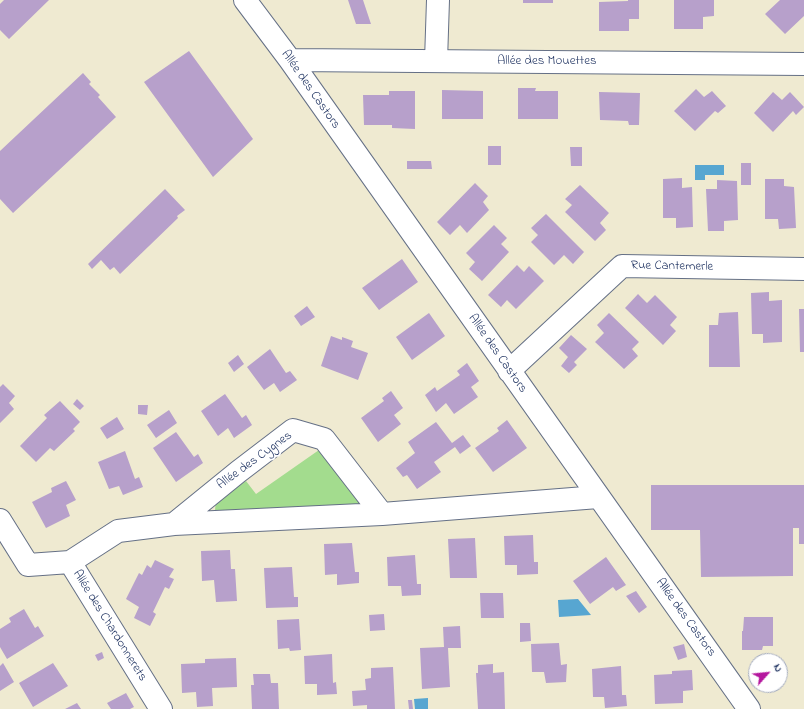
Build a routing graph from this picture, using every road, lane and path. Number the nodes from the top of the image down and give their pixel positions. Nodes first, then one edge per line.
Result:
1 (245, 0) edge
2 (438, 0) edge
3 (290, 60) junction
4 (436, 61) junction
5 (804, 64) edge
6 (804, 269) edge
7 (509, 371) junction
8 (598, 497) junction
9 (382, 514) junction
10 (0, 520) edge
11 (174, 524) junction
12 (70, 562) junction
13 (161, 709) edge
14 (749, 709) edge

1 - 3 street, Allée des Castors
2 - 4 street
3 - 4 street, Allée des Mouettes
3 - 7 street, Allée des Castors
4 - 5 street, Allée des Mouettes
6 - 7 street, Rue Cantemerle
7 - 8 street, Allée des Castors
8 - 9 street
8 - 14 street, Allée des Castors
9 - 11 street
9 - 11 street, Allée des Cygnes
10 - 12 street, Allée des Chardonnerets
11 - 12 street
12 - 13 street, Allée des Chardonnerets

